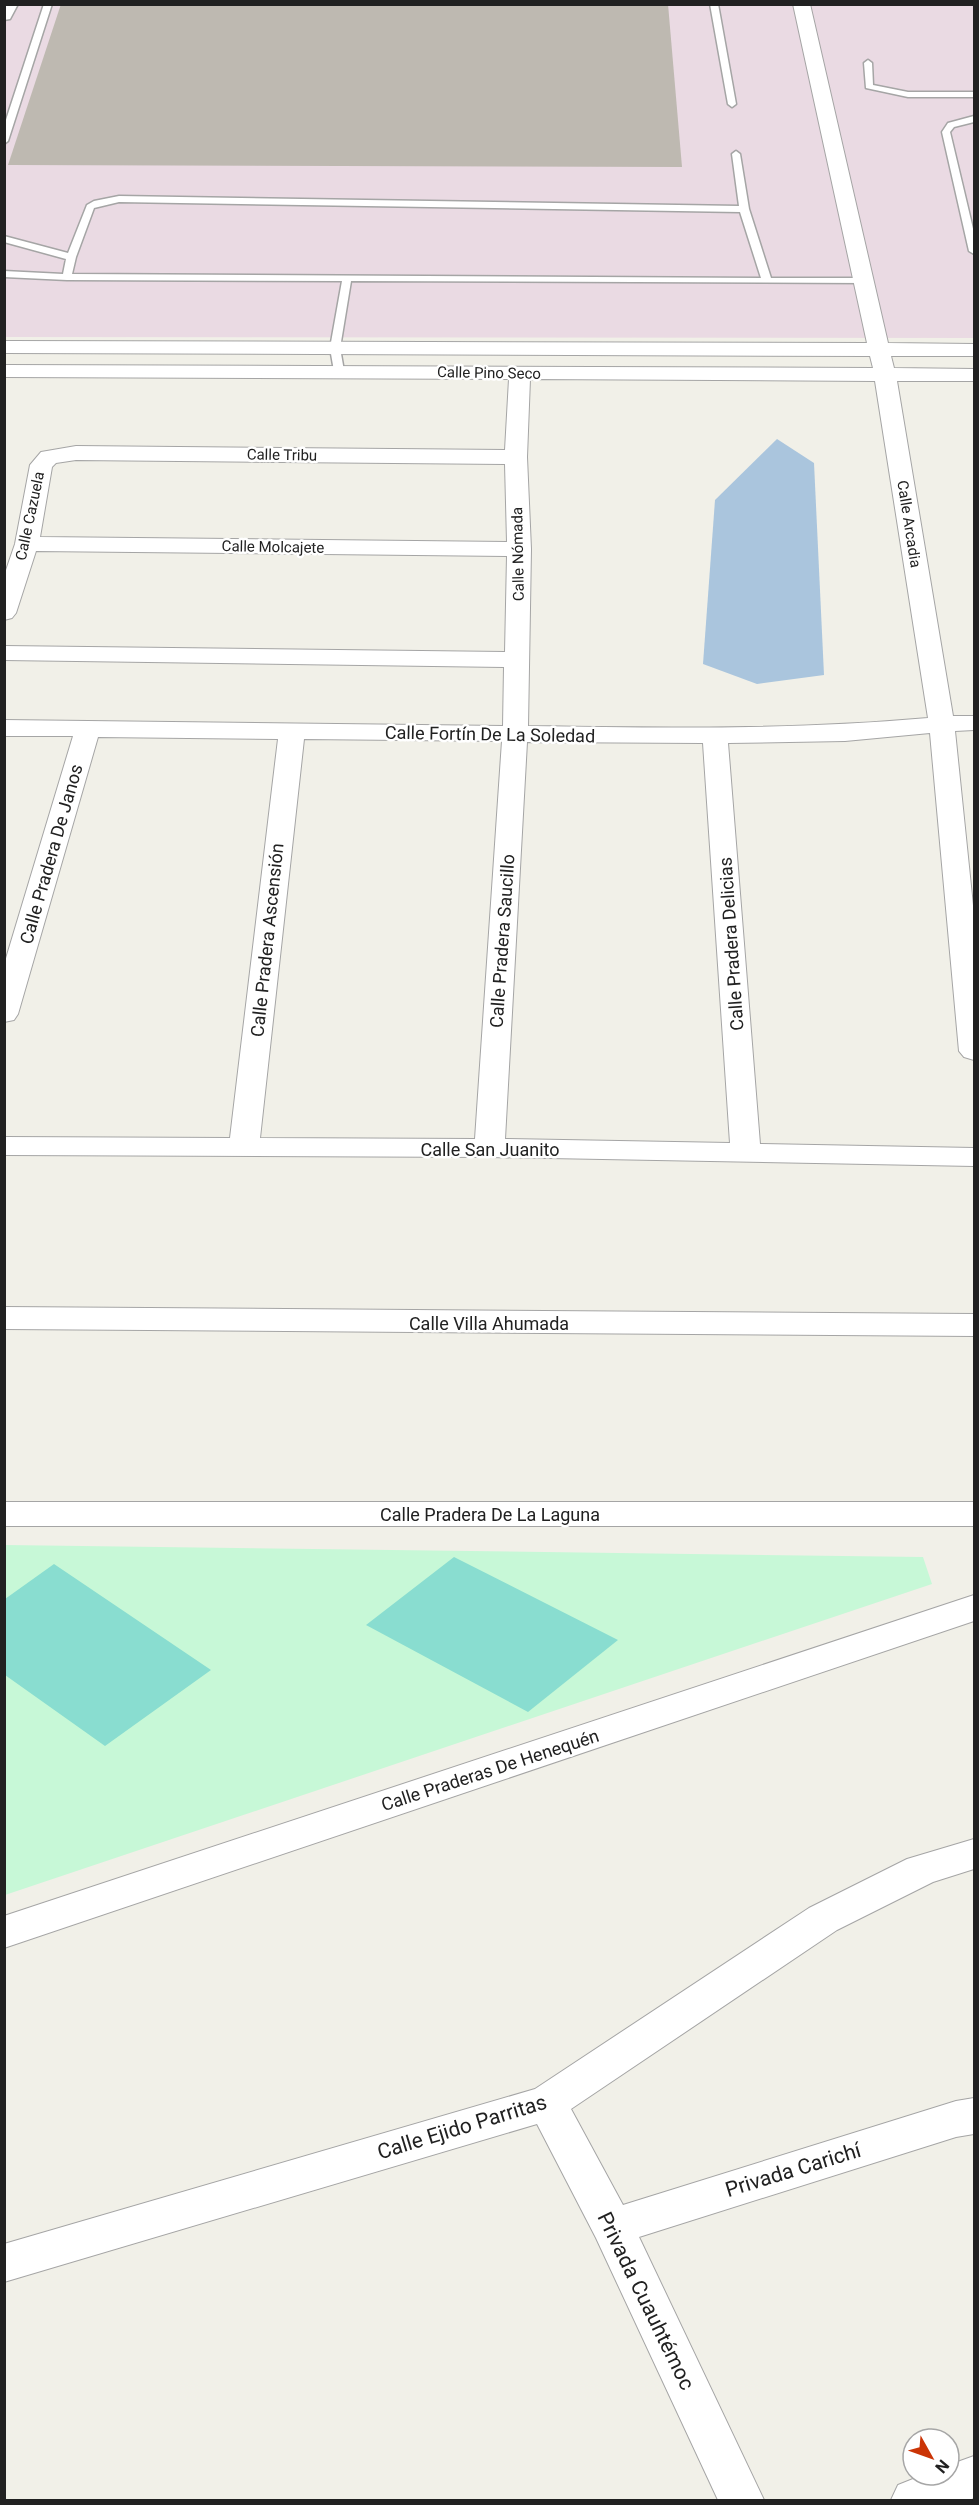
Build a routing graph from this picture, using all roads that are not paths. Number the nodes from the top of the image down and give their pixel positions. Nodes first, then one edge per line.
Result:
1 (9, 4) edge
2 (48, 4) edge
3 (714, 4) edge
4 (801, 4) edge
5 (4, 15) edge
6 (868, 63) dead end
7 (975, 95) edge
8 (732, 104) dead end
9 (975, 119) edge
10 (4, 141) edge
11 (736, 154) dead end
12 (744, 209) junction
13 (4, 239) edge
14 (975, 250) edge
15 (71, 258) junction
16 (4, 274) edge
17 (67, 277) junction
18 (347, 279) junction
19 (767, 280) junction
20 (863, 281) junction
21 (4, 347) edge
22 (335, 348) junction
23 (878, 350) junction
24 (975, 350) edge
25 (4, 371) edge
26 (339, 371) junction
27 (520, 374) junction
28 (885, 375) junction
29 (975, 375) edge
30 (49, 457) joint
31 (516, 457) junction
32 (27, 544) junction
33 (519, 549) junction
34 (4, 613) edge
35 (4, 653) edge
36 (518, 660) junction
37 (975, 723) edge
38 (942, 724) junction
39 (4, 728) edge
40 (88, 729) junction
41 (292, 731) junction
42 (515, 734) junction
43 (716, 736) junction
44 (4, 1014) edge
45 (975, 1051) edge
46 (4, 1146) edge
47 (244, 1148) junction
48 (489, 1148) junction
49 (746, 1152) junction
50 (975, 1157) edge
51 (4, 1318) edge
52 (975, 1325) edge
53 (4, 1514) edge
54 (975, 1514) edge
55 (975, 1608) edge
56 (975, 1854) edge
57 (4, 1932) edge
58 (547, 2103) junction
59 (975, 2116) edge
60 (612, 2227) junction
61 (4, 2263) edge
62 (975, 2477) edge
63 (741, 2500) edge
64 (914, 2500) edge

1 - 5 street
2 - 10 lane
3 - 8 lane
4 - 20 street, Calle Arcadia
6 - 7 lane
9 - 14 lane
11 - 12 lane
12 - 15 lane
12 - 19 lane
13 - 15 lane
15 - 17 lane
16 - 17 lane
17 - 18 lane
18 - 19 lane
18 - 22 lane
19 - 20 lane
20 - 23 street, Calle Arcadia
21 - 22 street, Calle Pino Seco
22 - 23 street, Calle Pino Seco
22 - 26 lane
23 - 24 street, Calle Pino Seco
23 - 28 street, Calle Arcadia
25 - 26 street, Calle Pino Seco
26 - 27 street, Calle Pino Seco
27 - 28 street, Calle Pino Seco
27 - 31 street, Calle Nómada
28 - 29 street, Calle Pino Seco
28 - 38 street, Calle Arcadia
30 - 31 street, Calle Tribu
30 - 32 street, Calle Cazuela
31 - 33 street, Calle Nómada
32 - 33 street, Calle Molcajete
32 - 34 street, Calle Cazuela
33 - 36 street, Calle Nómada
35 - 36 street
36 - 42 street, Calle Nómada
37 - 38 street, Calle Fortín De La Soledad
38 - 43 street, Calle Fortín De La Soledad
38 - 45 street, Calle Arcadia
39 - 40 street, Calle Fortín De La Soledad
40 - 41 street, Calle Fortín De La Soledad
40 - 44 street, Calle Pradera De Janos
41 - 42 street, Calle Fortín De La Soledad
41 - 47 street, Calle Pradera Ascensión
42 - 43 street, Calle Fortín De La Soledad
42 - 48 street, Calle Pradera Saucillo
43 - 49 street, Calle Pradera Delicias
46 - 47 street, Calle San Juanito
47 - 48 street, Calle San Juanito
48 - 49 street, Calle San Juanito
49 - 50 street, Calle San Juanito
51 - 52 street, Calle Villa Ahumada
53 - 54 street, Calle Pradera De La Laguna
55 - 57 street, Calle Praderas De Henequén
56 - 58 street, Calle Ejido Parritas
58 - 60 street, Privada Cuauhtémoc
58 - 61 street, Calle Ejido Parritas
59 - 60 street, Privada Carichí
60 - 63 street, Privada Cuauhtémoc
62 - 64 street

